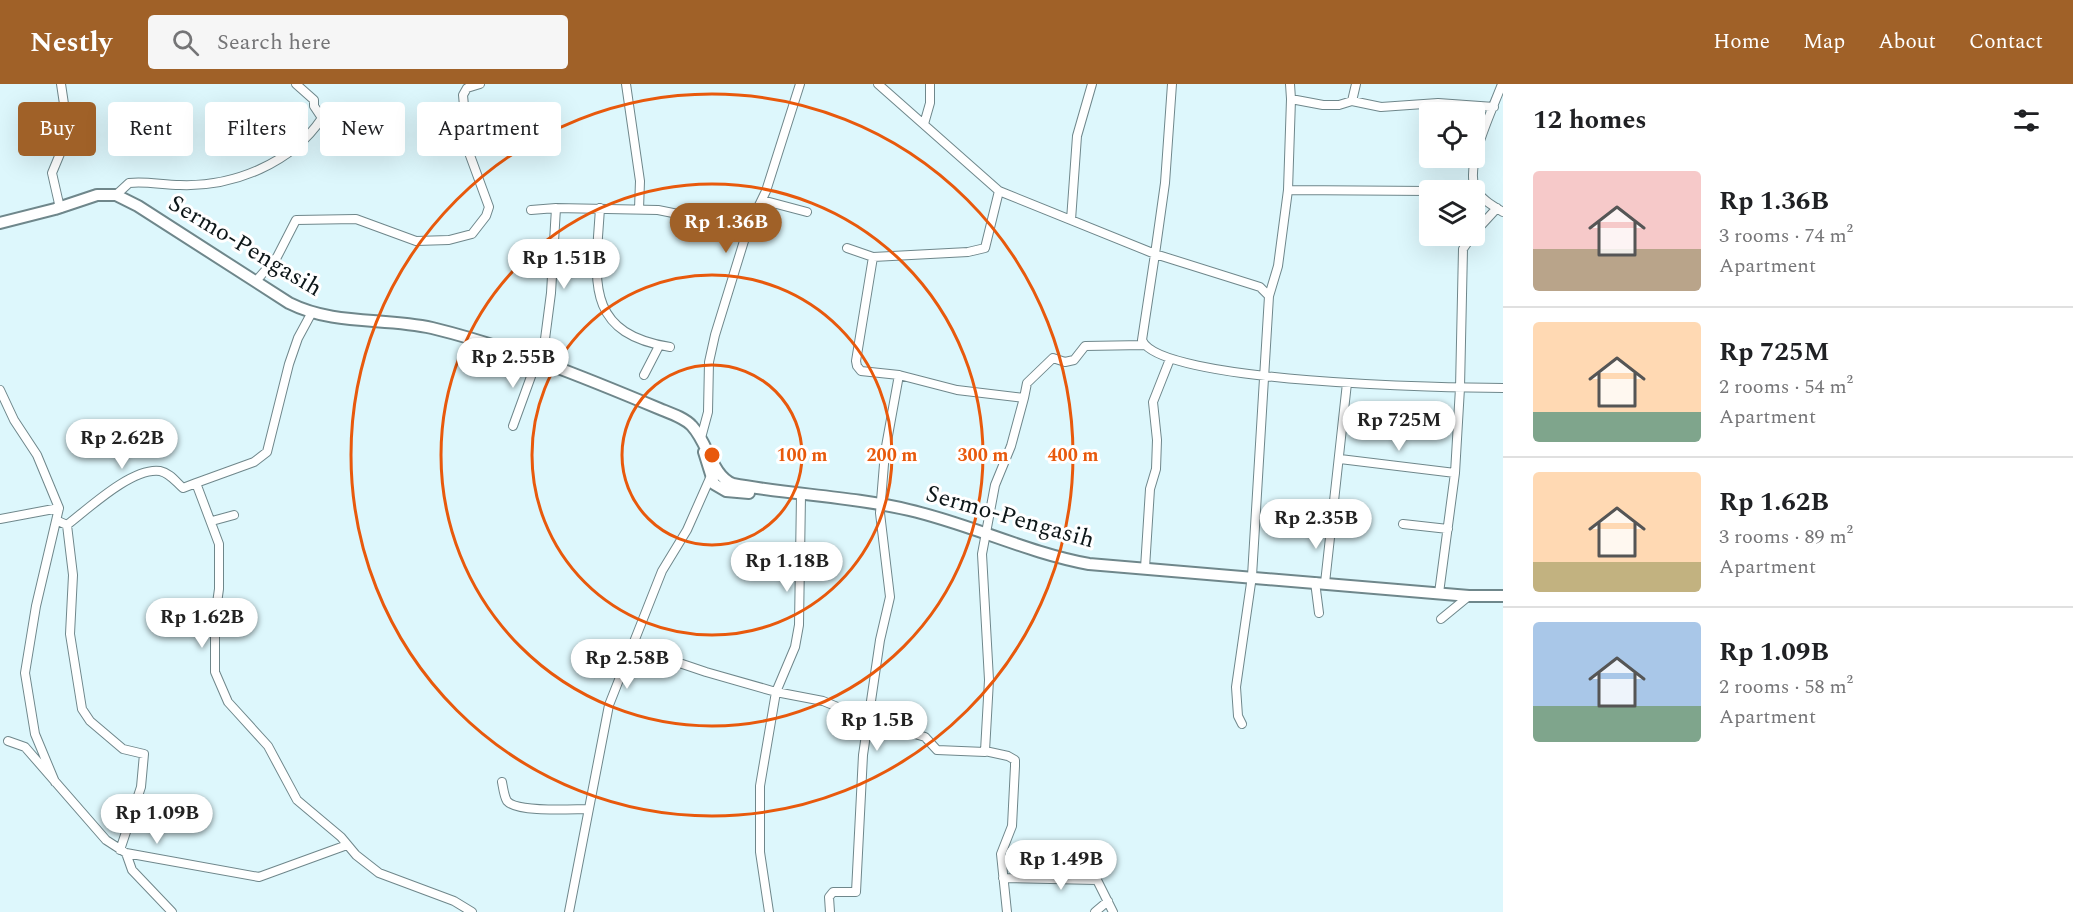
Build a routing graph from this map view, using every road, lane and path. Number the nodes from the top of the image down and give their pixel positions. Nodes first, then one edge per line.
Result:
1 (62, 84) edge
2 (296, 84) edge
3 (480, 84) edge
4 (626, 84) edge
5 (800, 84) edge
6 (878, 84) edge
7 (930, 84) edge
8 (1092, 84) edge
9 (1172, 84) edge
10 (1290, 84) edge
11 (1356, 84) edge
12 (1502, 84) edge
13 (889, 87) edge
14 (1291, 99) junction
15 (1352, 101) junction
16 (1494, 107) junction
17 (924, 124) junction
18 (1288, 190) junction
19 (1419, 190) edge
20 (999, 191) junction
21 (116, 195) junction
22 (762, 200) junction
23 (60, 208) junction
24 (556, 208) junction
25 (600, 208) junction
26 (639, 209) junction
27 (531, 210) dead end
28 (1500, 210) edge
29 (807, 212) dead end
30 (1071, 220) junction
31 (0, 223) edge
32 (1485, 223) edge
33 (748, 228) junction
34 (1465, 246) edge
35 (847, 248) dead end
36 (1155, 254) junction
37 (873, 257) junction
38 (256, 281) junction
39 (1268, 292) junction
40 (310, 314) junction
41 (659, 345) junction
42 (1144, 345) junction
43 (670, 347) dead end
44 (1170, 359) junction
45 (540, 361) junction
46 (644, 375) dead end
47 (899, 375) junction
48 (1263, 375) junction
49 (1347, 383) junction
50 (1461, 388) junction
51 (1503, 388) edge
52 (0, 390) edge
53 (1024, 398) junction
54 (513, 426) dead end
55 (701, 439) junction
56 (1340, 459) junction
57 (1455, 473) junction
58 (710, 478) junction
59 (196, 483) junction
60 (797, 494) junction
61 (882, 505) junction
62 (59, 508) junction
63 (234, 515) dead end
64 (0, 519) edge
65 (58, 521) junction
66 (212, 521) junction
67 (1403, 524) dead end
68 (67, 525) junction
69 (1448, 529) junction
70 (987, 532) junction
71 (1145, 568) junction
72 (1252, 576) junction
73 (1320, 582) junction
74 (1439, 593) junction
75 (1469, 596) junction
76 (1503, 596) edge
77 (1319, 613) dead end
78 (1441, 620) dead end
79 (633, 647) junction
80 (776, 692) junction
81 (869, 720) junction
82 (1242, 724) dead end
83 (8, 741) dead end
84 (985, 752) junction
85 (55, 782) junction
86 (501, 782) dead end
87 (588, 809) junction
88 (347, 844) junction
89 (123, 852) junction
90 (1003, 878) junction
91 (1108, 901) junction
92 (172, 912) edge
93 (472, 912) edge
94 (569, 912) edge
95 (769, 912) edge
96 (830, 912) edge
97 (1006, 912) edge
98 (1095, 912) edge
99 (1113, 912) edge

1 - 23 street
2 - 21 street
3 - 38 street
4 - 26 street
5 - 22 street
6 - 13 street
7 - 17 street
8 - 30 street
9 - 36 street
10 - 14 street
11 - 15 street
12 - 16 street
13 - 17 street
14 - 15 street
14 - 18 street
15 - 16 street
16 - 28 street
17 - 20 street
18 - 19 street
18 - 39 street
20 - 30 street
20 - 37 street
21 - 23 main road
21 - 38 main road, Sermo-Pengasih
22 - 29 street
22 - 33 street
23 - 31 main road
24 - 25 street
24 - 27 street
24 - 45 street
25 - 26 street
25 - 41 street
26 - 33 street
28 - 32 street
30 - 36 street
33 - 55 street
34 - 50 street
35 - 37 street
36 - 39 street
36 - 42 street
37 - 47 street
38 - 40 main road, Sermo-Pengasih
39 - 48 street
40 - 45 main road, Sermo-Pengasih
40 - 59 street
41 - 43 street
41 - 46 street
42 - 44 street
42 - 53 street
44 - 48 street
44 - 71 street
45 - 54 street
45 - 55 main road, Sermo-Pengasih
47 - 53 street
47 - 61 street
48 - 49 street
48 - 72 street
49 - 50 street
49 - 56 street
50 - 51 street
50 - 57 street
52 - 62 street
53 - 70 street
55 - 58 main road
55 - 60 main road, Sermo-Pengasih
56 - 57 street
56 - 73 street
57 - 69 street
58 - 60 main road, Sermo-Pengasih
58 - 79 street
59 - 66 street
59 - 68 street
60 - 61 main road, Sermo-Pengasih
60 - 80 street
61 - 70 main road, Sermo-Pengasih
61 - 81 street
62 - 64 street
62 - 65 street
63 - 66 street
65 - 68 street
65 - 85 street
66 - 88 street
67 - 69 street
68 - 89 street
69 - 74 street
70 - 71 main road, Sermo-Pengasih
70 - 84 street
71 - 72 main road, Sermo-Pengasih
72 - 73 main road, Sermo-Pengasih
72 - 82 street
73 - 74 main road, Sermo-Pengasih
73 - 77 street
74 - 75 main road, Sermo-Pengasih
75 - 76 main road, Sermo-Pengasih
75 - 78 street
79 - 80 street
79 - 87 street
80 - 81 street
80 - 95 street
81 - 84 street
81 - 96 street
83 - 85 street
84 - 90 street
85 - 89 street
86 - 87 street
87 - 94 street
88 - 89 street
88 - 93 street
89 - 92 street
90 - 91 street
90 - 97 street
91 - 98 street
91 - 99 street

